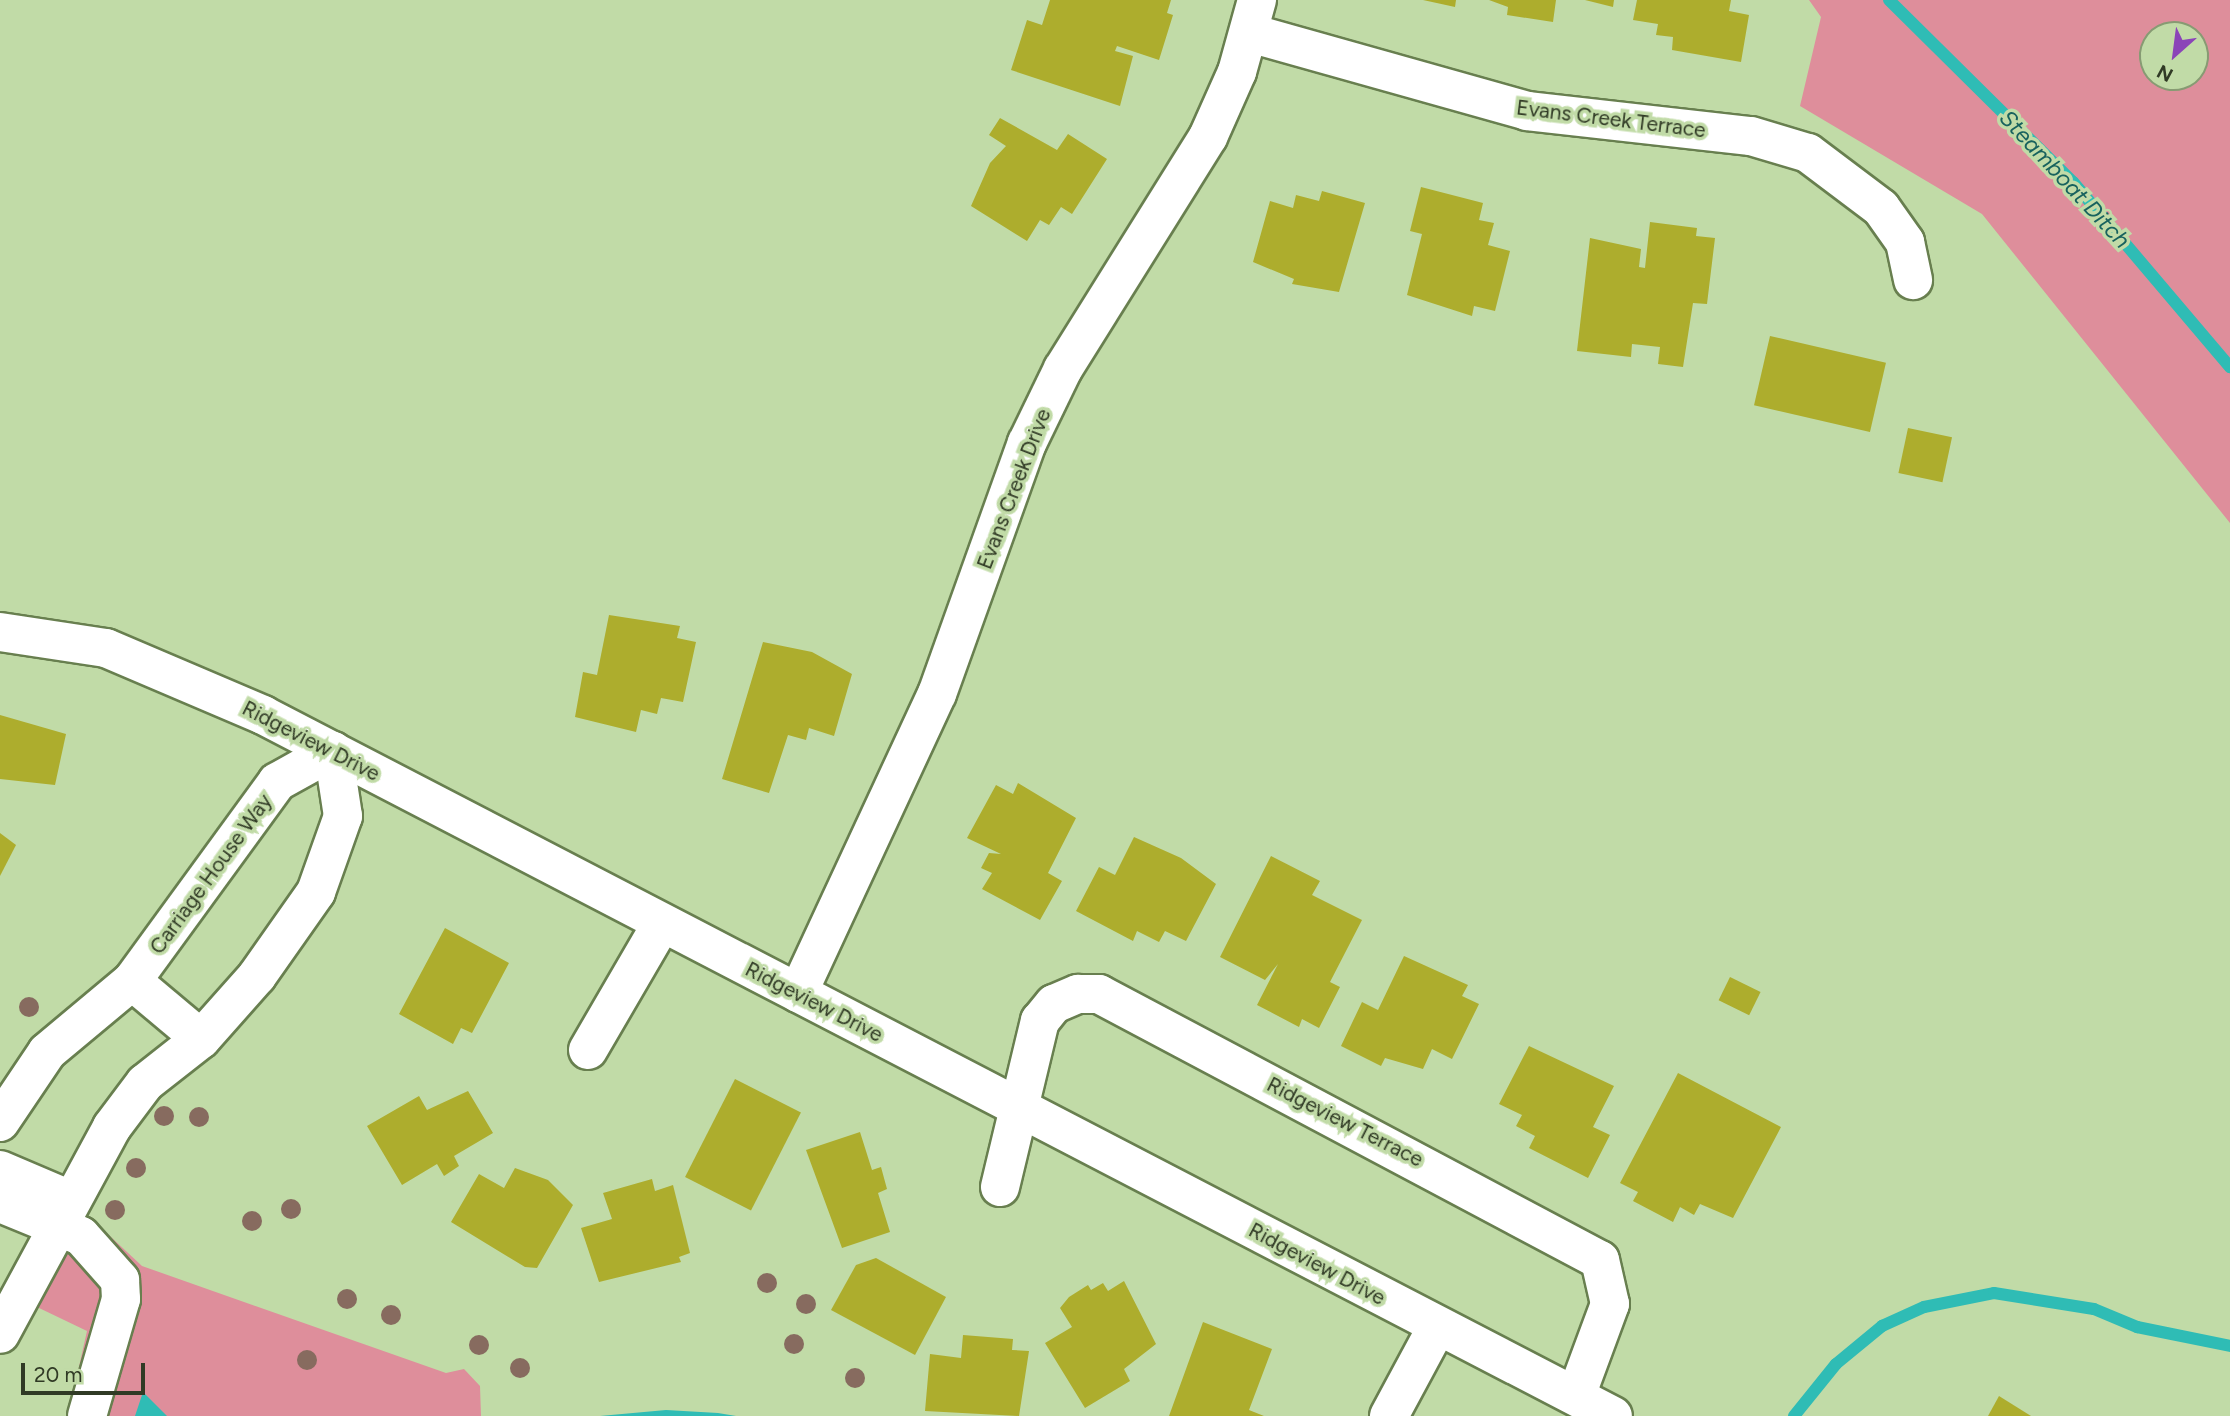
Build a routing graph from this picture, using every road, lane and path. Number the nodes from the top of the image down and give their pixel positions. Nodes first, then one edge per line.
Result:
1 (1254, 17) edge
2 (1913, 280) dead end
3 (0, 632) edge
4 (333, 751) junction
5 (662, 923) junction
6 (132, 981) junction
7 (799, 993) junction
8 (201, 1039) junction
9 (588, 1051) dead end
10 (1020, 1109) junction
11 (0, 1122) edge
12 (0, 1170) edge
13 (1000, 1187) dead end
14 (0, 1203) edge
15 (62, 1212) junction
16 (1437, 1327) junction
17 (0, 1334) edge
18 (1576, 1396) junction
19 (87, 1416) edge
20 (1389, 1416) edge
21 (1613, 1416) edge

1 - 2 street, Evans Creek Terrace
1 - 7 street, Evans Creek Drive
3 - 4 street, Ridgeview Drive
4 - 5 street, Ridgeview Drive
4 - 6 street, Carriage House Way
4 - 8 street
5 - 7 street, Ridgeview Drive
5 - 9 street
6 - 8 street
6 - 11 street, Carriage House Way
7 - 10 street, Ridgeview Drive
8 - 15 street
10 - 13 street, Ridgeview Terrace
10 - 16 street, Ridgeview Drive
10 - 18 street, Ridgeview Terrace
12 - 15 street
14 - 15 street
15 - 17 street
15 - 19 street
16 - 18 street, Ridgeview Drive
16 - 20 street
18 - 21 street, Ridgeview Drive

